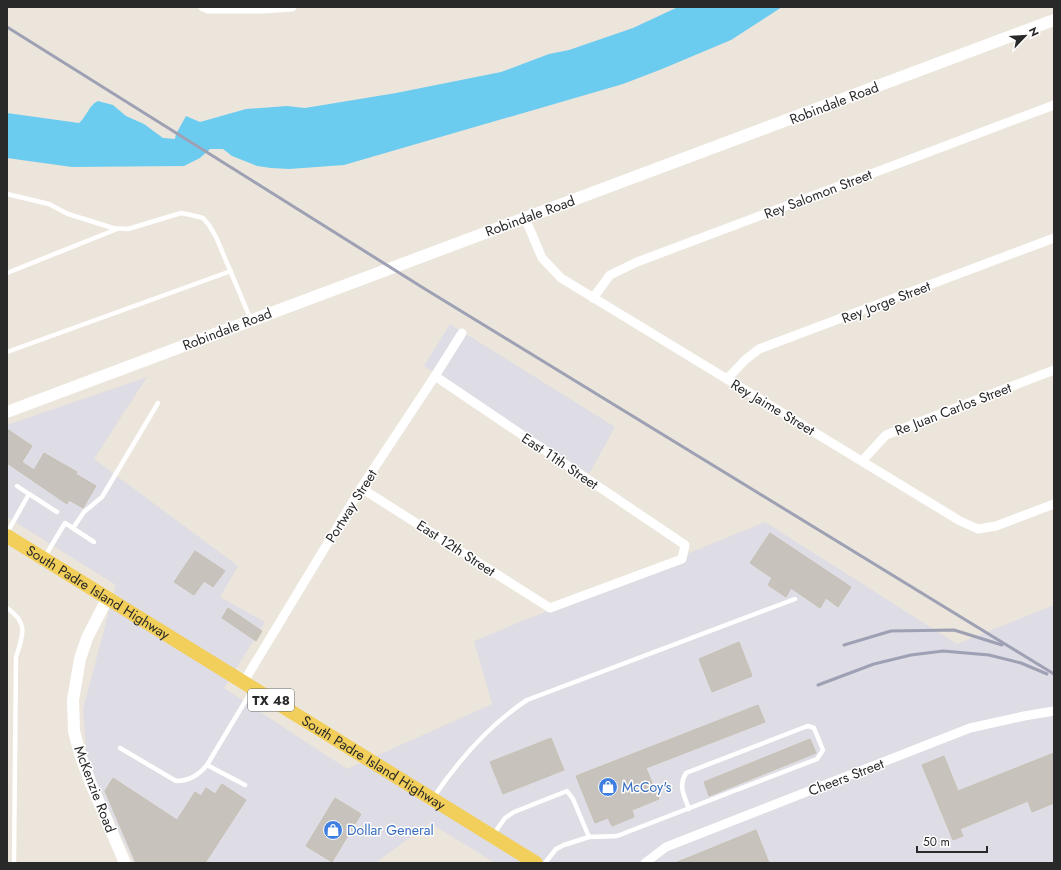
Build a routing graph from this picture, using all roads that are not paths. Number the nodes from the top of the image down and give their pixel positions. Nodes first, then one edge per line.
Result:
1 (202, 7) edge
2 (292, 7) edge
3 (1054, 20) edge
4 (1054, 105) edge
5 (7, 194) edge
6 (525, 218) junction
7 (119, 228) junction
8 (1054, 238) edge
9 (231, 271) junction
10 (7, 273) edge
11 (593, 298) junction
12 (251, 320) junction
13 (462, 333) dead end
14 (7, 352) edge
15 (1054, 370) edge
16 (435, 376) junction
17 (727, 379) junction
18 (158, 403) dead end
19 (7, 412) edge
20 (862, 461) junction
21 (17, 486) dead end
22 (361, 488) junction
23 (29, 494) junction
24 (1054, 504) edge
25 (57, 512) dead end
26 (73, 528) junction
27 (7, 533) edge
28 (7, 536) edge
29 (94, 542) dead end
30 (43, 559) junction
31 (107, 599) junction
32 (795, 599) dead end
33 (7, 608) edge
34 (550, 608) joint
35 (248, 686) junction
36 (1054, 712) edge
37 (120, 748) dead end
38 (207, 765) junction
39 (245, 785) dead end
40 (432, 799) junction
41 (689, 809) junction
42 (492, 836) junction
43 (589, 837) junction
44 (14, 863) edge
45 (124, 863) edge
46 (536, 863) edge
47 (545, 863) edge
48 (645, 863) edge

1 - 2 street
3 - 6 street, Robindale Road
4 - 11 street, Rey Salomon Street
5 - 7 lane
6 - 11 street, Rey Jaime Street
6 - 12 street, Robindale Road
7 - 9 lane
7 - 10 lane
8 - 17 street, Rey Jorge Street
9 - 12 lane
9 - 14 lane
11 - 17 street, Rey Jaime Street
12 - 19 street, Robindale Road
13 - 16 street, Portway Street
15 - 20 street, Re Juan Carlos Street
16 - 22 street, Portway Street
16 - 34 street, East 11th Street
17 - 20 street, Rey Jaime Street
18 - 26 lane
20 - 24 street, Rey Jaime Street
21 - 23 lane
22 - 34 street, East 12th Street
22 - 35 street, Portway Street
23 - 25 lane
23 - 27 lane
26 - 29 lane
26 - 30 lane
28 - 30 main road, South Padre Island Highway / TX 48
30 - 31 main road, South Padre Island Highway / TX 48
31 - 35 main road, South Padre Island Highway / TX 48
31 - 45 street, McKenzie Road
32 - 40 lane
33 - 44 lane
35 - 38 lane
35 - 40 main road, South Padre Island Highway / TX 48
36 - 48 street, Cheers Street
37 - 38 lane
38 - 39 lane
40 - 42 main road, South Padre Island Highway / TX 48
41 - 41 lane
41 - 43 lane
42 - 43 lane
42 - 46 main road, South Padre Island Highway / TX 48
43 - 47 lane

